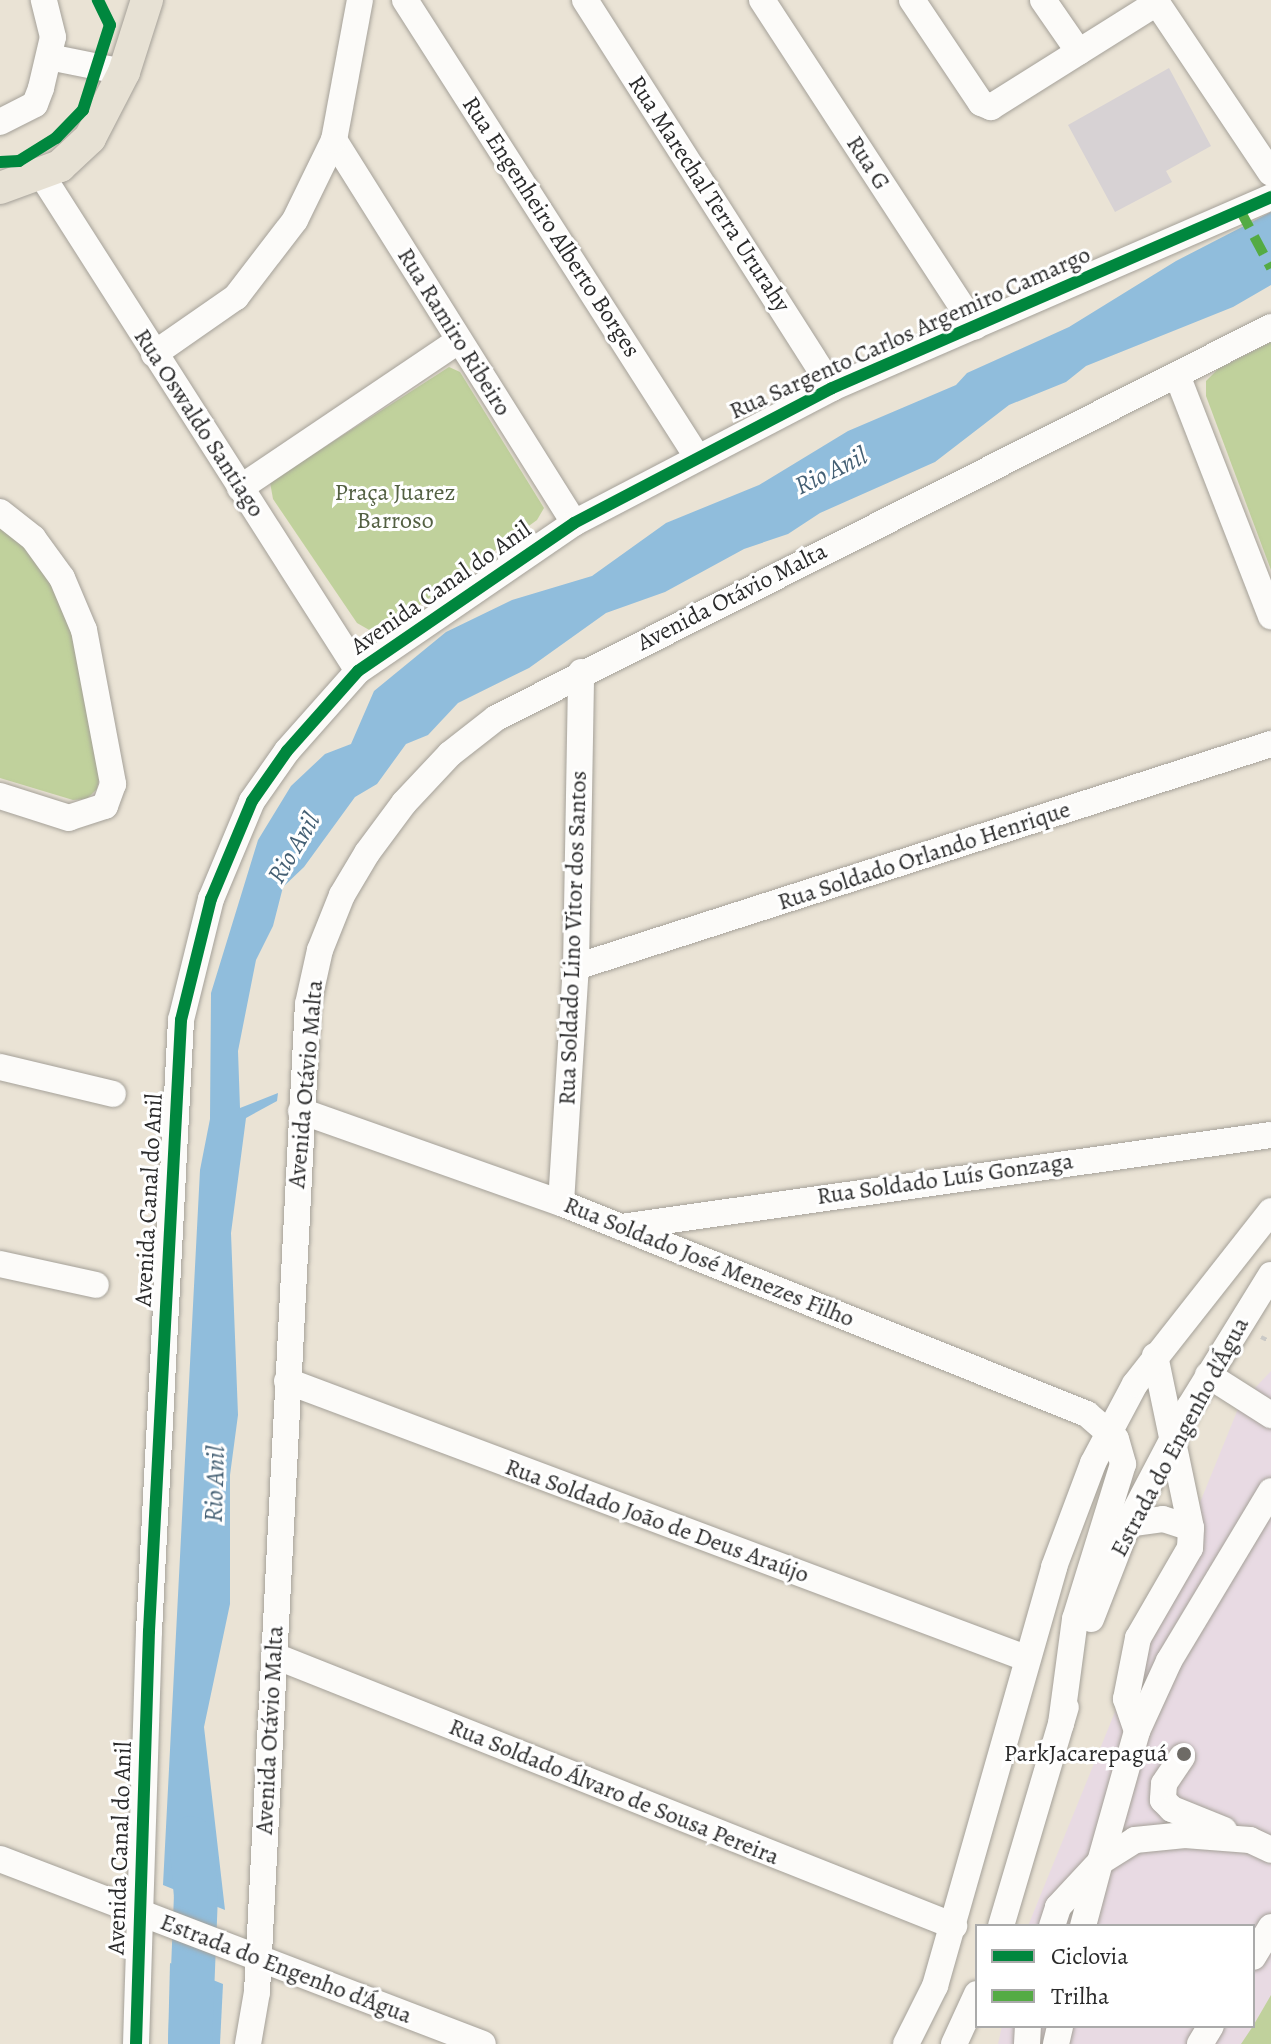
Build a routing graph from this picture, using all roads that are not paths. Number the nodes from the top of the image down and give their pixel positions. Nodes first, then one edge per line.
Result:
1 (44, 0) edge
2 (360, 0) edge
3 (405, 0) edge
4 (585, 0) edge
5 (762, 0) edge
6 (912, 0) edge
7 (1043, 0) edge
8 (146, 1) edge
9 (1156, 2) edge
10 (1079, 52) junction
11 (49, 57) junction
12 (124, 72) junction
13 (0, 122) edge
14 (334, 140) junction
15 (1271, 173) edge
16 (41, 174) junction
17 (0, 188) edge
18 (1271, 197) edge
19 (975, 327) junction
20 (1271, 327) edge
21 (458, 341) junction
22 (154, 354) junction
23 (1177, 375) junction
24 (832, 388) junction
25 (696, 455) junction
26 (240, 488) junction
27 (0, 512) edge
28 (574, 523) junction
29 (1271, 616) edge
30 (358, 671) junction
31 (581, 672) junction
32 (1271, 744) edge
33 (0, 796) edge
34 (576, 967) junction
35 (0, 1067) edge
36 (113, 1094) dead end
37 (301, 1111) junction
38 (1271, 1135) edge
39 (561, 1203) junction
40 (1271, 1211) edge
41 (620, 1227) junction
42 (0, 1264) edge
43 (1271, 1275) edge
44 (96, 1285) dead end
45 (1155, 1356) junction
46 (1208, 1375) junction
47 (287, 1381) junction
48 (1271, 1415) edge
49 (1108, 1432) junction
50 (1174, 1438) junction
51 (1271, 1491) edge
52 (1128, 1524) junction
53 (1191, 1528) junction
54 (275, 1656) junction
55 (1028, 1659) junction
56 (1061, 1724) junction
57 (1137, 1731) junction
58 (1182, 1757) dead end
59 (1260, 1845) edge
60 (0, 1859) edge
61 (1100, 1862) junction
62 (149, 1917) junction
63 (1002, 1924) edge
64 (1053, 1924) edge
65 (1084, 1924) edge
66 (954, 1926) junction
67 (1271, 1927) edge
68 (1255, 1954) edge
69 (250, 1957) junction
70 (975, 1999) edge
71 (435, 2035) edge
72 (956, 2042) edge
73 (136, 2044) edge
74 (248, 2044) edge
75 (483, 2044) edge
76 (906, 2044) edge

1 - 11 street
2 - 14 street
3 - 25 street, Rua Engenheiro Alberto Borges
4 - 24 street, Rua Marechal Terra Ururahy
5 - 19 street, Rua G
6 - 10 street
7 - 10 street
8 - 12 main road
9 - 10 street
9 - 15 street
11 - 12 street
11 - 13 street
12 - 16 main road
14 - 21 street, Rua Ramiro Ribeiro
14 - 22 street
16 - 17 main road
16 - 22 street, Rua Oswaldo Santiago
18 - 19 street, Rua Sargento Carlos Argemiro Camargo
19 - 24 street, Rua Sargento Carlos Argemiro Camargo
20 - 23 street, Avenida Otávio Malta
21 - 26 street
21 - 28 street, Rua Ramiro Ribeiro
22 - 26 street, Rua Oswaldo Santiago
23 - 29 street
23 - 31 street, Avenida Otávio Malta
24 - 25 street, Rua Sargento Carlos Argemiro Camargo
25 - 28 street, Rua Sargento Carlos Argemiro Camargo
26 - 30 street, Rua Oswaldo Santiago
27 - 33 street
28 - 30 street, Avenida Canal do Anil
30 - 62 street, Avenida Canal do Anil
31 - 34 street, Rua Soldado Lino Vitor dos Santos
31 - 37 street, Avenida Otávio Malta
32 - 34 street, Rua Soldado Orlando Henrique
34 - 39 street, Rua Soldado Lino Vitor dos Santos
35 - 36 street
37 - 39 street, Rua Soldado José Menezes Filho
37 - 47 street, Avenida Otávio Malta
38 - 41 street, Rua Soldado Luís Gonzaga
39 - 41 street, Rua Soldado José Menezes Filho
40 - 45 street, Estrada do Engenho d'Água
41 - 49 street, Rua Soldado José Menezes Filho
42 - 44 street
43 - 46 street, Estrada do Engenho d'Água
45 - 49 street, Estrada do Engenho d'Água
45 - 50 street
46 - 48 street
46 - 50 street, Estrada do Engenho d'Água
47 - 54 street, Avenida Otávio Malta
47 - 55 street, Rua Soldado João de Deus Araújo
49 - 55 street, Estrada do Engenho d'Água
49 - 56 street
50 - 52 street, Estrada do Engenho d'Água
50 - 53 street
51 - 57 street
52 - 53 street
52 - 56 street, Estrada do Engenho d'Água
53 - 57 street
54 - 66 street, Rua Soldado Álvaro de Sousa Pereira
54 - 69 street, Avenida Otávio Malta
55 - 66 street, Estrada do Engenho d'Água
56 - 63 street, Estrada do Engenho d'Água
57 - 61 street
58 - 59 street
59 - 61 street
60 - 62 street, Estrada do Engenho d'Água
61 - 64 street
61 - 65 street
62 - 69 street, Estrada do Engenho d'Água
62 - 73 street, Avenida Canal do Anil
66 - 76 street, Estrada do Engenho d'Água
67 - 68 street
69 - 71 street, Estrada do Engenho d'Água
69 - 74 street, Avenida Otávio Malta
70 - 72 street
71 - 75 street, Estrada do Engenho d'Água

